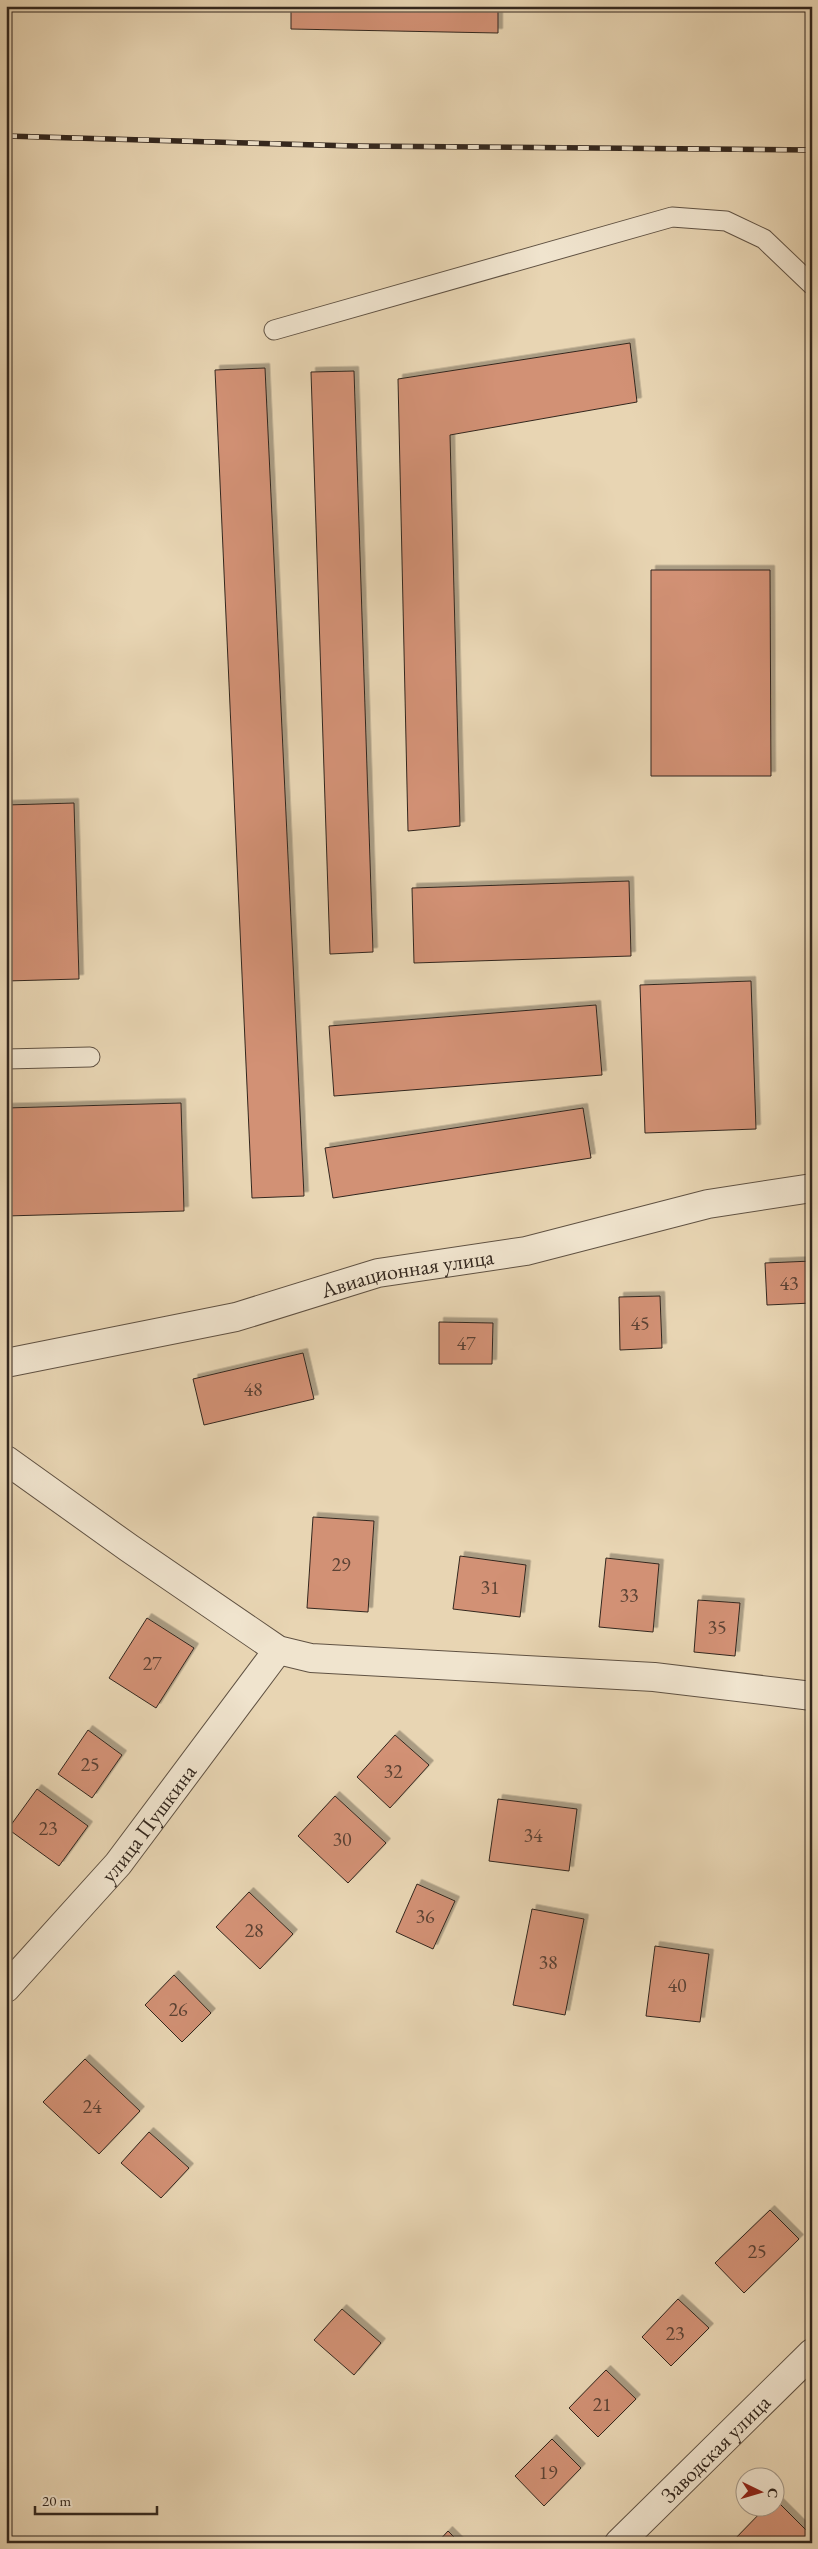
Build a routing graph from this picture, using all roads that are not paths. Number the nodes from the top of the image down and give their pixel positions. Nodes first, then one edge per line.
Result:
1 (812, 285) edge
2 (274, 330) dead end
3 (90, 1057) dead end
4 (6, 1059) edge
5 (812, 1188) edge
6 (6, 1363) edge
7 (6, 1460) edge
8 (278, 1650) junction
9 (812, 1696) edge
10 (6, 1988) edge
11 (812, 2353) edge
12 (619, 2543) edge

1 - 2 lane
3 - 4 lane
5 - 6 street, Авиационная улица
7 - 8 street
8 - 9 street
8 - 10 street, улица Пушкина
11 - 12 street, Заводская улица

